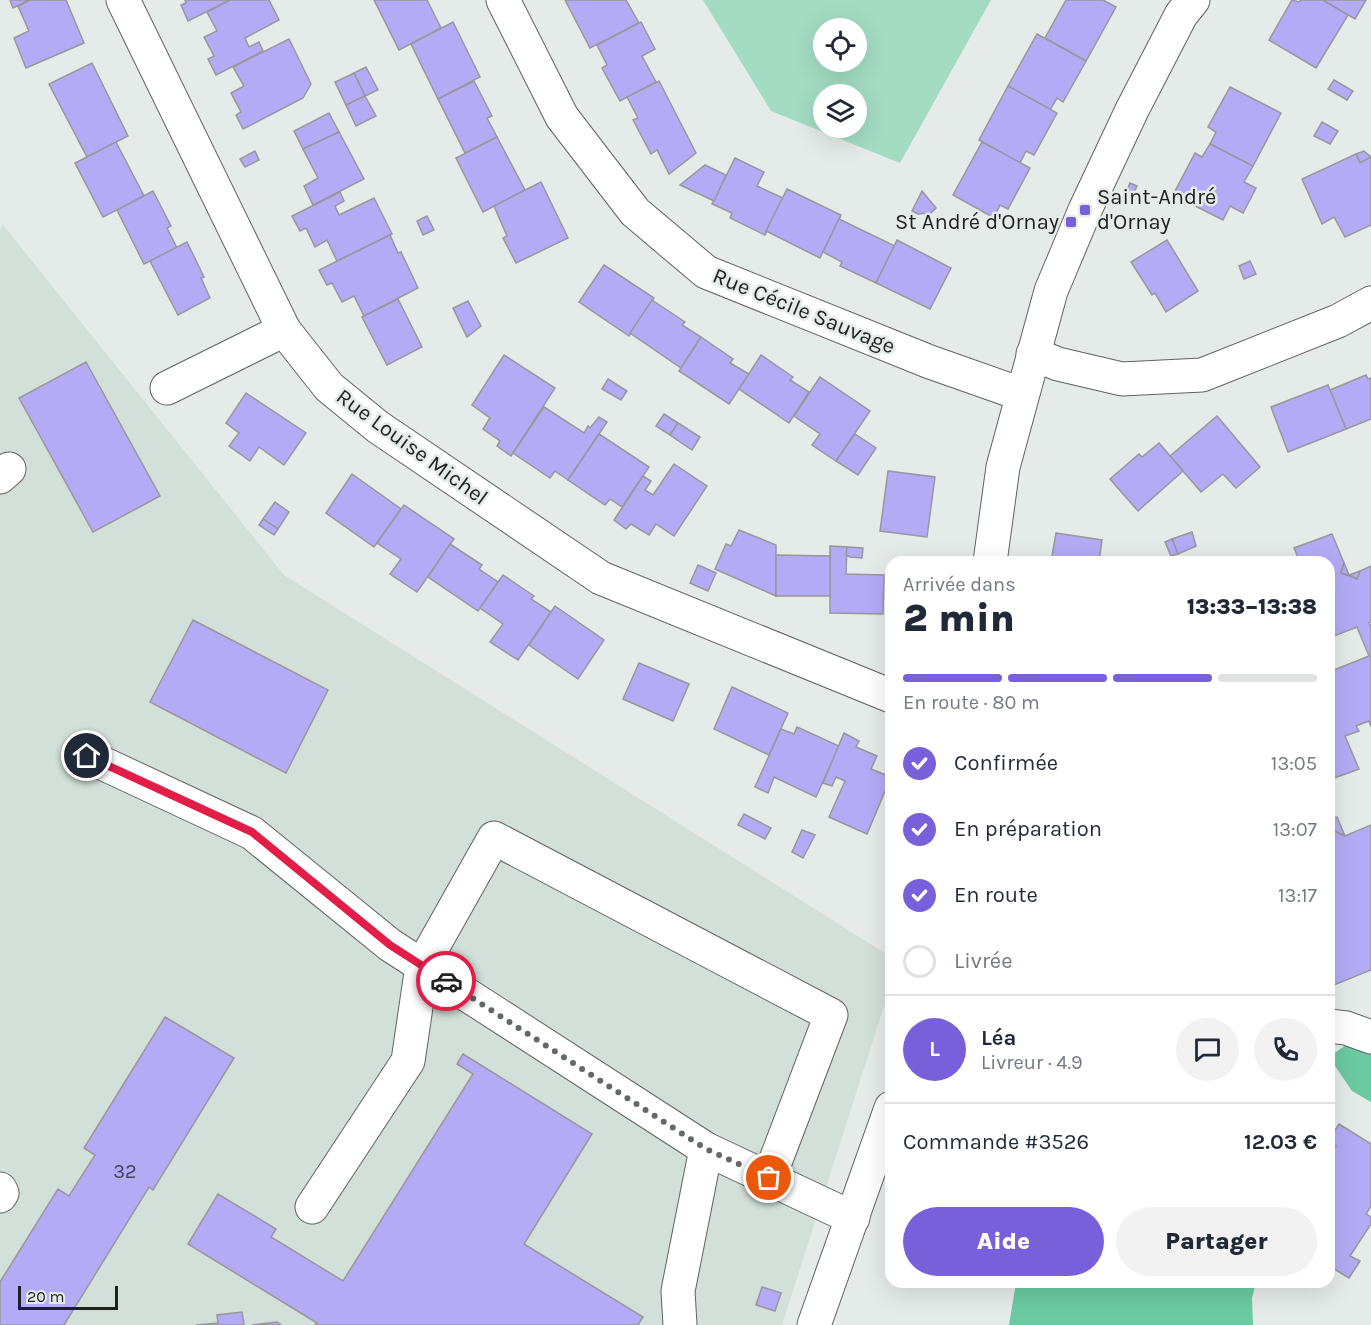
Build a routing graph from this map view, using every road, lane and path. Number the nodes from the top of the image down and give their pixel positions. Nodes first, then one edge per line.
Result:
1 (123, 0) edge
2 (503, 0) edge
3 (1193, 0) edge
4 (1371, 303) edge
5 (284, 330) junction
6 (1033, 354) junction
7 (166, 388) dead end
8 (1021, 394) junction
9 (991, 556) edge
10 (885, 694) edge
11 (87, 756) dead end
12 (423, 966) junction
13 (1335, 1027) edge
14 (1371, 1037) edge
15 (885, 1125) edge
16 (706, 1149) junction
17 (769, 1178) junction
18 (0, 1189) edge
19 (0, 1196) edge
20 (312, 1207) dead end
21 (853, 1218) junction
22 (680, 1325) edge
23 (814, 1325) edge

1 - 5 street, Rue Louise Michel
2 - 8 street, Rue Cécile Sauvage
3 - 6 street
4 - 6 street
5 - 7 street
5 - 10 street, Rue Louise Michel
6 - 8 street
8 - 9 street
11 - 12 street
12 - 16 street
12 - 17 street
12 - 20 street
13 - 14 street
15 - 21 street
16 - 17 street
16 - 22 street
17 - 21 street
18 - 19 street
21 - 23 street

